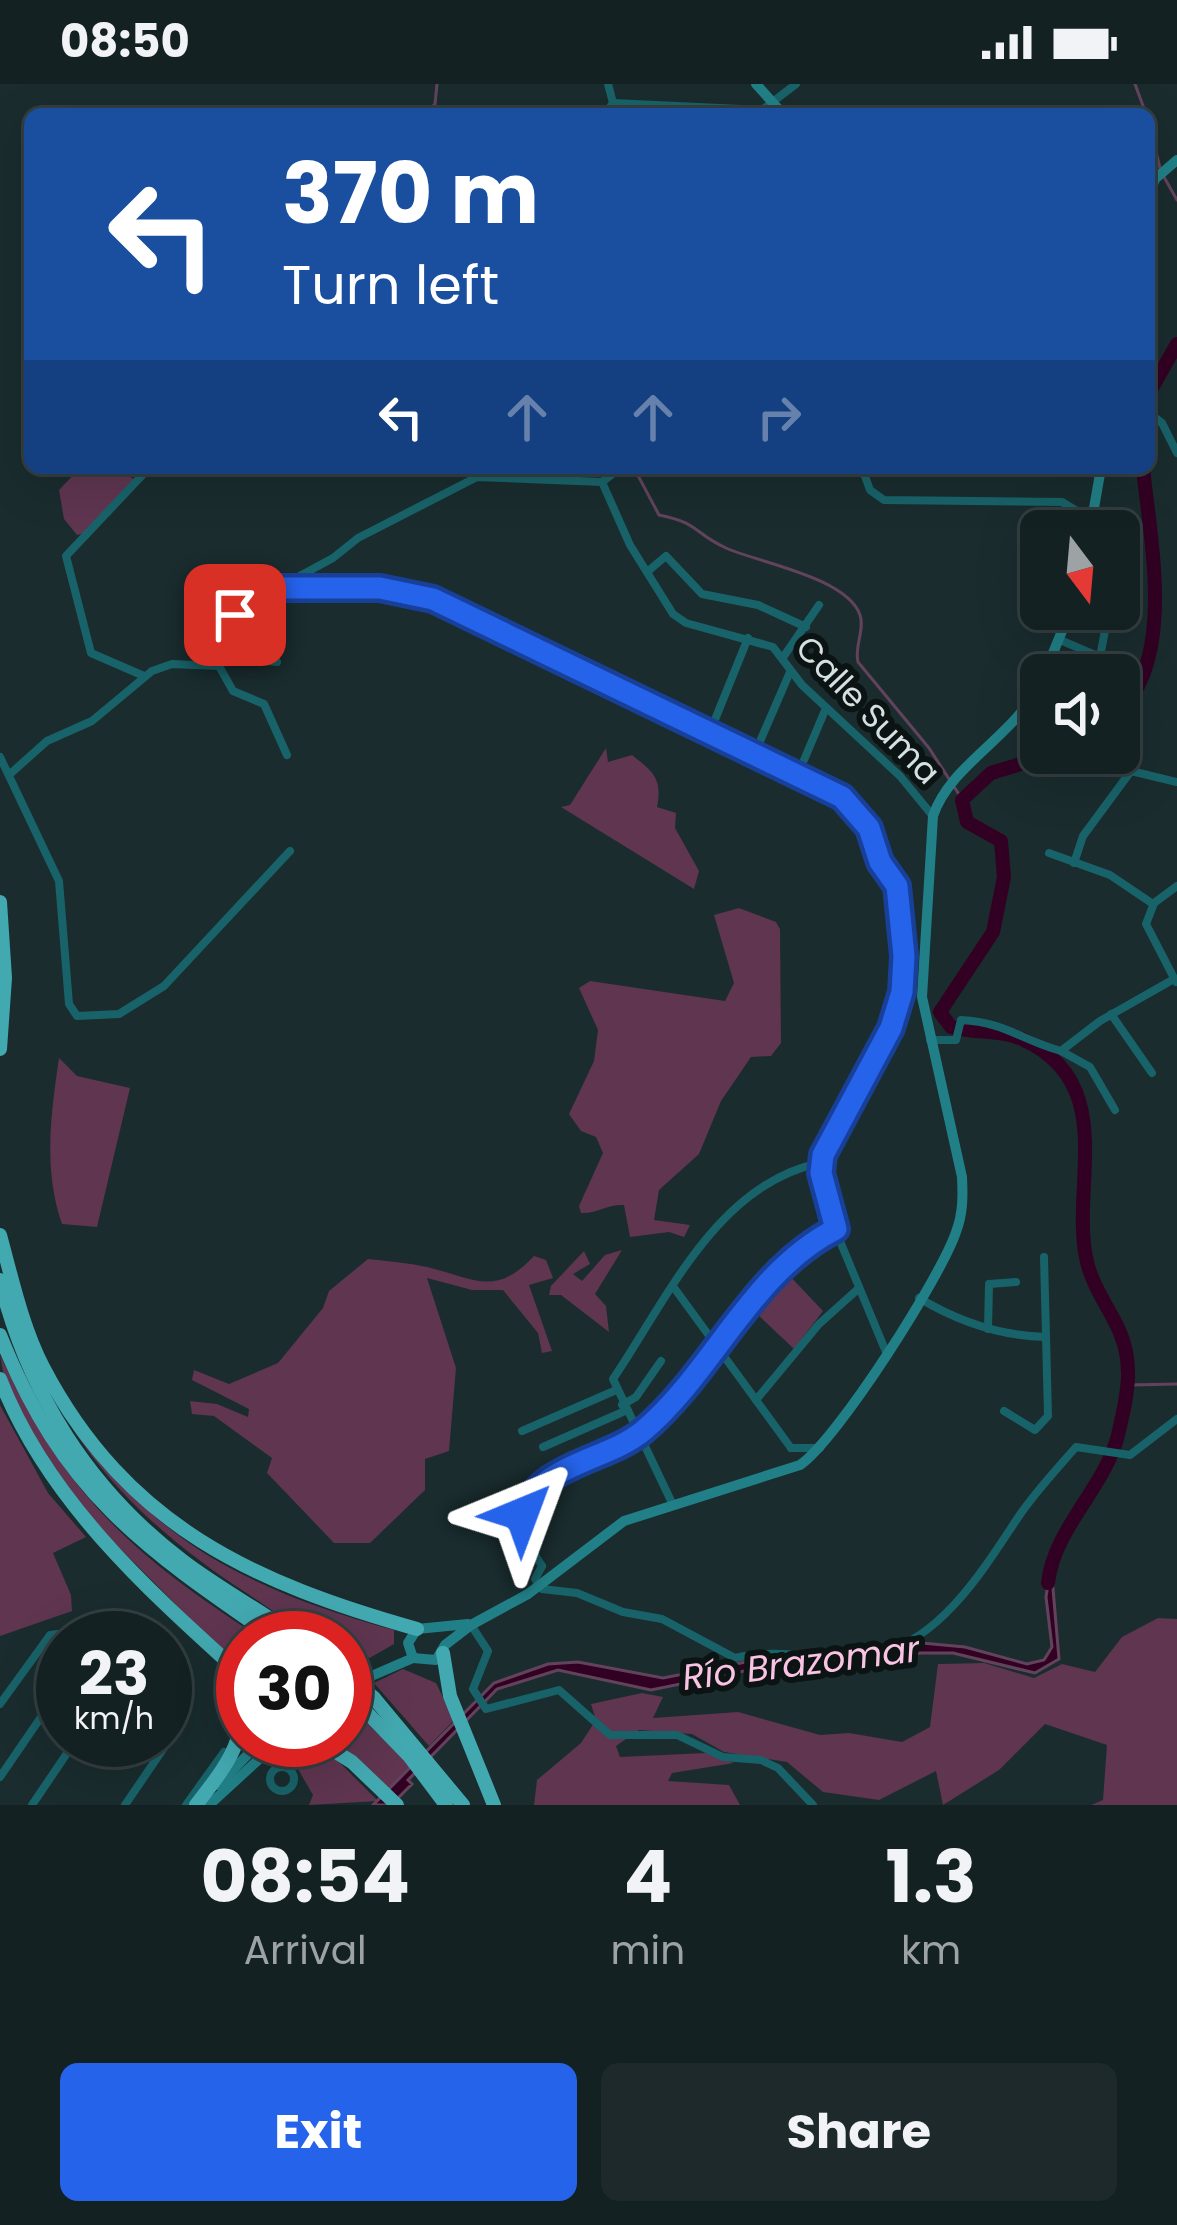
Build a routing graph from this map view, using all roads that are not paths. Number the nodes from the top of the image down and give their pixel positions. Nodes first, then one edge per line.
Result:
1 (608, 84) edge
2 (756, 84) edge
3 (613, 103) junction
4 (609, 108) edge
5 (696, 108) edge
6 (777, 108) edge
7 (1177, 160) edge
8 (1155, 185) edge
9 (1155, 417) edge
10 (1177, 453) edge
11 (142, 474) edge
12 (612, 474) edge
13 (864, 474) edge
14 (1100, 474) edge
15 (602, 482) junction
16 (1079, 510) edge
17 (1094, 510) edge
18 (647, 572) junction
19 (280, 588) junction
20 (819, 604) dead end
21 (806, 628) junction
22 (1064, 630) edge
23 (1105, 630) edge
24 (748, 638) junction
25 (1060, 640) junction
26 (1054, 654) edge
27 (784, 656) junction
28 (230, 657) junction
29 (277, 662) dead end
30 (219, 666) junction
31 (791, 670) junction
32 (144, 676) junction
33 (826, 708) junction
34 (1020, 716) edge
35 (714, 722) dead end
36 (758, 746) dead end
37 (287, 755) dead end
38 (0, 758) edge
39 (804, 760) dead end
40 (10, 774) junction
41 (1177, 782) edge
42 (933, 816) junction
43 (290, 851) dead end
44 (1049, 853) dead end
45 (1073, 862) junction
46 (1177, 886) edge
47 (0, 902) edge
48 (1153, 904) junction
49 (1175, 981) edge
50 (1111, 1015) junction
51 (928, 1040) junction
52 (0, 1048) edge
53 (1061, 1051) junction
54 (1153, 1073) dead end
55 (1115, 1110) dead end
56 (821, 1163) junction
57 (836, 1229) junction
58 (0, 1235) edge
59 (1045, 1257) dead end
60 (0, 1280) edge
61 (1016, 1282) dead end
62 (675, 1288) junction
63 (858, 1289) junction
64 (920, 1298) junction
65 (988, 1329) junction
66 (0, 1335) edge
67 (1046, 1337) junction
68 (718, 1348) junction
69 (886, 1352) junction
70 (662, 1361) dead end
71 (0, 1378) edge
72 (614, 1391) junction
73 (756, 1400) junction
74 (623, 1408) junction
75 (1004, 1411) dead end
76 (1177, 1419) edge
77 (522, 1431) dead end
78 (638, 1435) junction
79 (543, 1447) dead end
80 (791, 1448) junction
81 (821, 1448) junction
82 (786, 1472) junction
83 (673, 1505) junction
84 (542, 1566) junction
85 (560, 1568) junction
86 (538, 1586) junction
87 (234, 1611) edge
88 (258, 1611) edge
89 (472, 1625) junction
90 (417, 1629) junction
91 (438, 1631) junction
92 (408, 1643) junction
93 (444, 1649) junction
94 (216, 1651) edge
95 (36, 1654) edge
96 (413, 1658) junction
97 (372, 1668) edge
98 (372, 1675) edge
99 (0, 1704) edge
100 (372, 1706) edge
101 (36, 1724) edge
102 (216, 1763) edge
103 (58, 1767) edge
104 (151, 1767) edge
105 (224, 1767) edge
106 (237, 1767) edge
107 (248, 1767) edge
108 (352, 1767) edge
109 (429, 1768) junction
110 (0, 1777) edge
111 (275, 1790) dead end
112 (32, 1805) edge
113 (125, 1805) edge
114 (186, 1805) edge
115 (203, 1805) edge
116 (268, 1805) edge
117 (397, 1805) edge
118 (446, 1805) edge
119 (463, 1805) edge
120 (494, 1805) edge
121 (813, 1805) edge

1 - 3 street
2 - 6 street
3 - 4 street
3 - 5 street
7 - 8 street
9 - 10 street
11 - 32 street
12 - 15 street
13 - 16 street
14 - 17 street
15 - 18 street, Calle Suma
15 - 19 street
18 - 21 street
18 - 24 street, Calle Suma
19 - 28 street
19 - 56 street
20 - 21 street
21 - 27 street
22 - 25 street
23 - 25 street
24 - 27 street, Calle Suma
24 - 35 street
25 - 26 street
27 - 31 street, Calle Suma
28 - 29 street
28 - 30 street
30 - 32 street
30 - 37 street
31 - 33 street, Calle Suma
31 - 36 street
32 - 40 street
33 - 39 street
33 - 42 street, Calle Suma
34 - 42 street
38 - 40 street
40 - 43 street
41 - 45 street
42 - 51 street
44 - 45 street
45 - 48 street
46 - 48 street
47 - 52 highway
48 - 49 street
49 - 50 street
50 - 53 street
50 - 54 street
51 - 53 street
51 - 64 street
53 - 55 street
56 - 57 street
56 - 62 street
57 - 63 street
57 - 68 street
58 - 90 highway
59 - 67 street
60 - 88 highway
61 - 65 street
62 - 68 street
62 - 72 street
63 - 69 street
63 - 73 street
64 - 65 street
64 - 69 street
65 - 67 street
66 - 87 highway
67 - 75 street
68 - 73 street
68 - 78 street
69 - 81 street
70 - 74 street
71 - 94 highway
72 - 74 street
72 - 77 street
73 - 80 street
74 - 78 street
74 - 79 street
76 - 86 street
78 - 83 street
78 - 84 street
80 - 81 street
80 - 82 street
81 - 82 street
82 - 83 street
83 - 85 street
84 - 85 street
84 - 86 street
85 - 86 street
86 - 89 street
89 - 91 street
89 - 93 street
89 - 121 street
90 - 91 street
90 - 92 street
91 - 93 street
92 - 96 street
92 - 97 street
93 - 96 street
93 - 120 highway
95 - 99 street
96 - 98 street
100 - 109 highway
101 - 110 street
102 - 114 street
103 - 112 street
104 - 113 street
105 - 115 highway
106 - 115 street
107 - 115 street
108 - 117 highway
109 - 118 highway
109 - 119 highway
111 - 116 street

